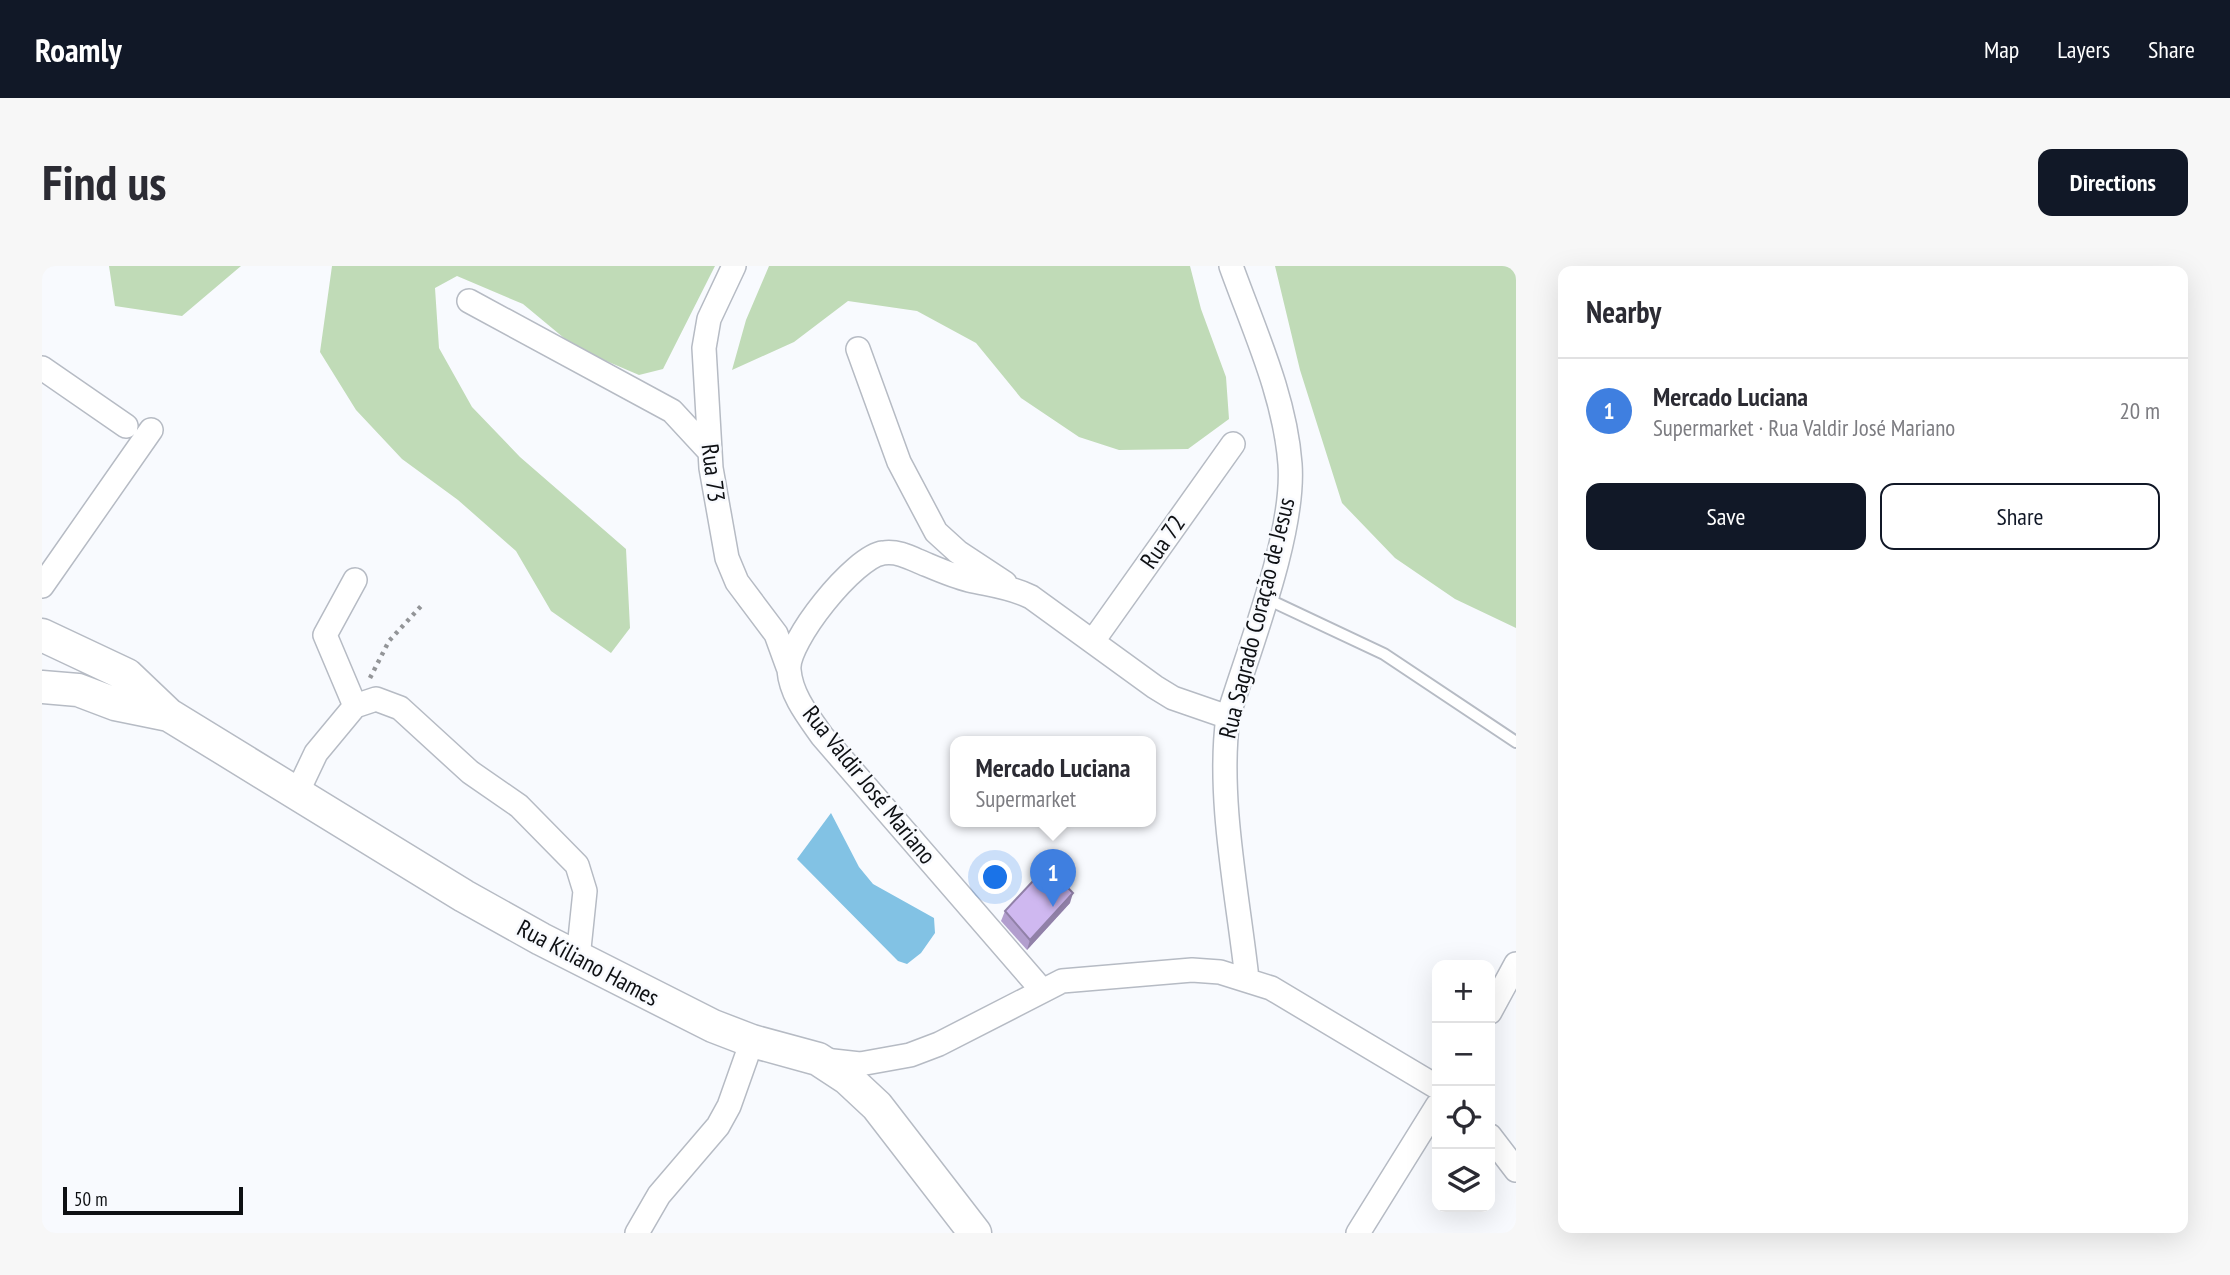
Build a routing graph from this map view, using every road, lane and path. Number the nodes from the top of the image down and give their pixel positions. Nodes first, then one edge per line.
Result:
1 (734, 266) edge
2 (1231, 266) edge
3 (469, 301) dead end
4 (858, 349) dead end
5 (42, 368) edge
6 (126, 426) dead end
7 (151, 430) dead end
8 (1233, 444) dead end
9 (709, 452) junction
10 (355, 580) dead end
11 (42, 586) edge
12 (1017, 590) junction
13 (1265, 598) junction
14 (422, 605) dead end
15 (42, 635) edge
16 (1093, 641) junction
17 (788, 667) junction
18 (42, 687) edge
19 (358, 704) junction
20 (169, 715) junction
21 (1228, 717) junction
22 (1516, 743) edge
23 (298, 793) junction
24 (578, 958) junction
25 (1516, 964) edge
26 (1247, 979) junction
27 (1041, 989) junction
28 (1495, 1003) edge
29 (752, 1041) junction
30 (818, 1059) junction
31 (1435, 1086) edge
32 (1432, 1114) edge
33 (1495, 1143) edge
34 (1516, 1170) edge
35 (637, 1233) edge
36 (975, 1233) edge
37 (1358, 1233) edge

1 - 9 street, Rua 73
2 - 13 street, Rua Sagrado Coração de Jesus
3 - 9 street
4 - 12 street
5 - 6 street
7 - 11 street
8 - 16 street, Rua 72
9 - 17 street, Rua 73
10 - 19 street
12 - 16 street
12 - 17 street
13 - 21 street, Rua Sagrado Coração de Jesus
13 - 22 lane
14 - 19 path
15 - 20 main road, Rua Kiliano Hames
16 - 21 street
17 - 27 street, Rua Valdir José Mariano
18 - 20 main road, Rua Kiliano Hames
19 - 23 street
19 - 24 street
20 - 23 main road, Rua Kiliano Hames
21 - 26 street, Rua Sagrado Coração de Jesus
23 - 24 main road, Rua Kiliano Hames
24 - 29 main road, Rua Kiliano Hames
25 - 28 street
26 - 27 street
26 - 31 street
27 - 30 street
29 - 30 main road, Rua Kiliano Hames
29 - 35 street
30 - 36 main road, Rua Kiliano Hames
32 - 37 street
33 - 34 street

